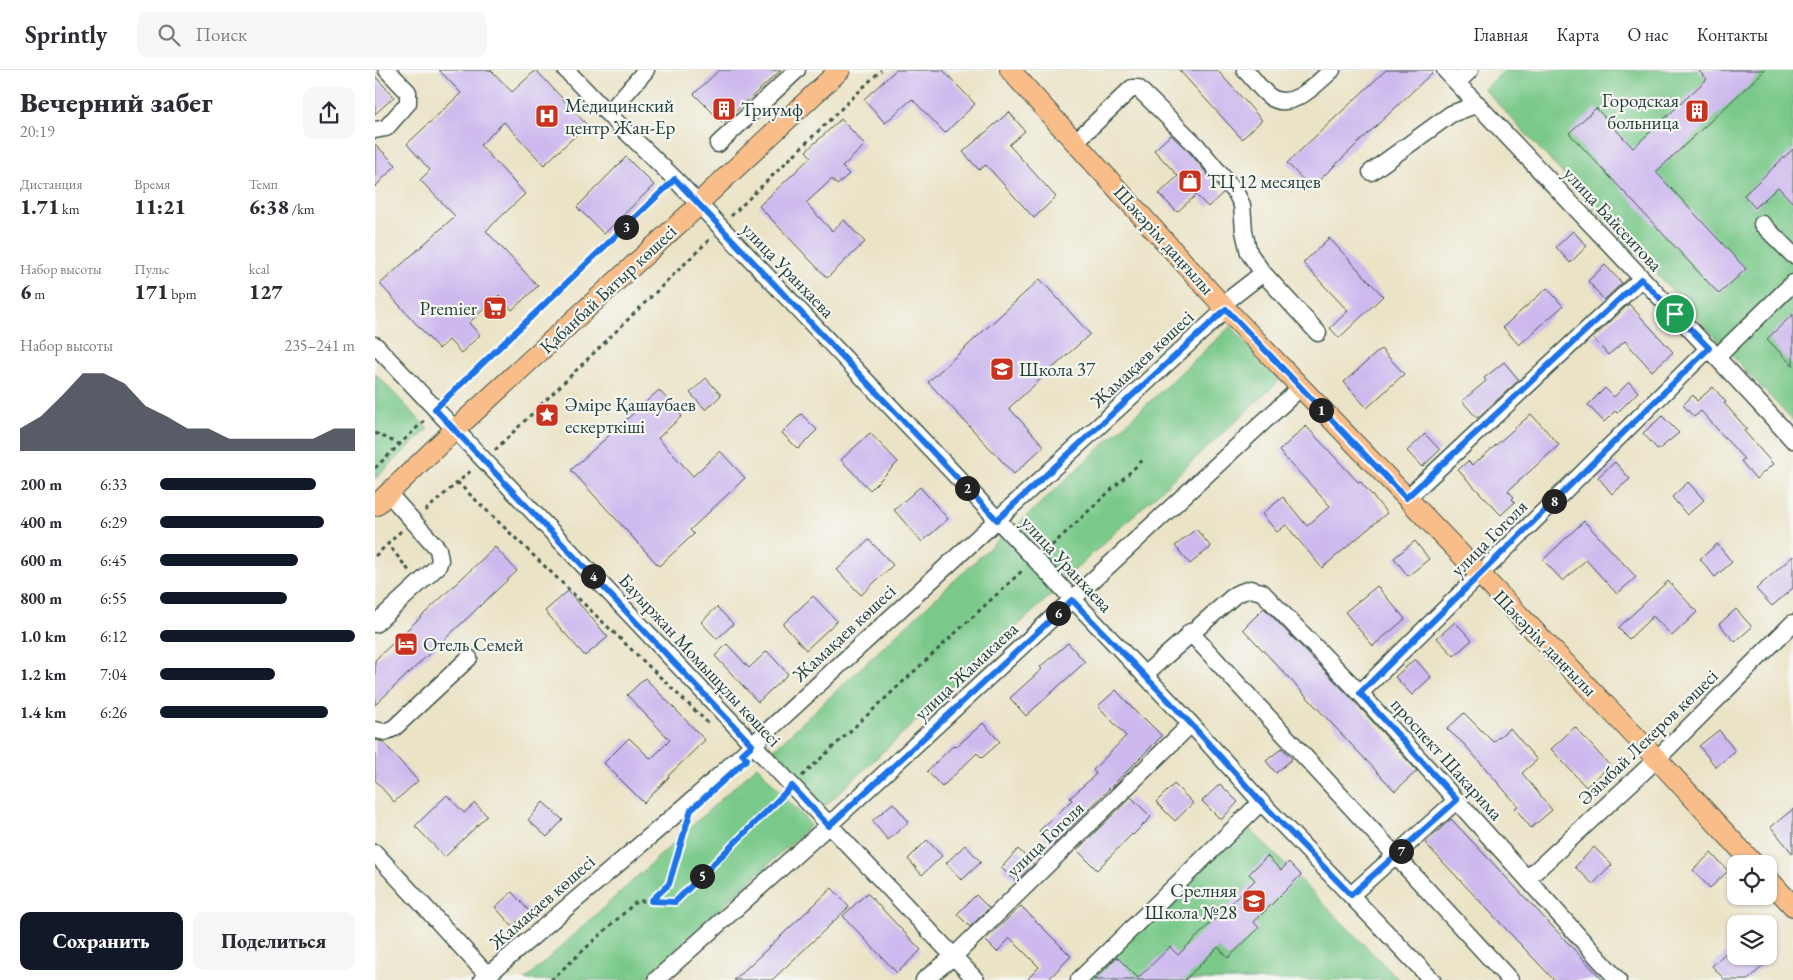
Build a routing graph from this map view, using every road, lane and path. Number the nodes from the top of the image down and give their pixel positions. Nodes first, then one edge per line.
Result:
1 (387, 70) edge
2 (566, 70) edge
3 (646, 70) edge
4 (797, 70) edge
5 (840, 70) edge
6 (881, 70) edge
7 (1010, 70) edge
8 (1245, 70) edge
9 (1332, 70) edge
10 (1445, 70) edge
11 (1471, 70) edge
12 (1457, 83) junction
13 (1478, 104) junction
14 (608, 114) junction
15 (375, 130) edge
16 (1075, 142) junction
17 (718, 144) dead end
18 (1371, 172) dead end
19 (675, 179) junction
20 (703, 200) junction
21 (732, 215) junction
22 (1762, 224) dead end
23 (721, 229) junction
24 (1793, 255) edge
25 (1263, 273) junction
26 (1641, 279) junction
27 (1793, 283) edge
28 (1224, 307) junction
29 (1318, 333) dead end
30 (375, 345) edge
31 (1713, 353) junction
32 (1300, 388) junction
33 (435, 409) junction
34 (455, 430) junction
35 (375, 433) edge
36 (1793, 440) edge
37 (400, 444) junction
38 (1144, 459) dead end
39 (484, 460) junction
40 (375, 468) edge
41 (457, 482) junction
42 (1406, 498) junction
43 (382, 499) edge
44 (997, 520) junction
45 (413, 521) junction
46 (388, 544) junction
47 (375, 556) edge
48 (1035, 560) junction
49 (1480, 574) junction
50 (419, 584) junction
51 (1072, 600) junction
52 (1793, 623) edge
53 (375, 624) edge
54 (1190, 632) junction
55 (469, 658) dead end
56 (1144, 674) junction
57 (1360, 693) junction
58 (1191, 724) junction
59 (714, 729) dead end
60 (375, 730) edge
61 (752, 745) junction
62 (1657, 759) junction
63 (792, 786) junction
64 (1457, 800) junction
65 (1261, 802) junction
66 (688, 820) dead end
67 (829, 826) junction
68 (375, 853) edge
69 (1396, 855) junction
70 (1745, 855) edge
71 (1528, 878) junction
72 (1777, 889) edge
73 (1351, 895) junction
74 (651, 901) junction
75 (1793, 906) edge
76 (953, 957) junction
77 (487, 979) edge
78 (551, 980) edge
79 (656, 980) edge
80 (924, 980) edge
81 (976, 980) edge
82 (1079, 980) edge
83 (1432, 980) edge
84 (1511, 980) edge
85 (1618, 980) edge

1 - 15 street
2 - 14 street, улица Уранхаева
3 - 14 street
4 - 17 street
5 - 20 main road, Қабанбай Батыр көшесі
6 - 21 path
7 - 16 main road, Шәкәрім даңғылы
8 - 9 street
10 - 12 street, улица Байсеитова
11 - 12 street
12 - 13 street, улица Байсеитова
13 - 18 street
13 - 26 street, улица Байсеитова
14 - 19 street, улица Уранхаева
16 - 25 street
16 - 28 main road, Шәкәрім даңғылы
19 - 20 street, улица Уранхаева
19 - 33 path
20 - 21 path
20 - 23 street, улица Уранхаева
20 - 34 main road, Қабанбай Батыр көшесі
21 - 23 path
22 - 24 street
23 - 39 path
23 - 44 street, улица Уранхаева
25 - 28 street, Жамақаев көшесі
25 - 29 street
26 - 31 street, улица Байсеитова
26 - 42 street
27 - 31 street, улица Гоголя
28 - 32 main road, Шәкәрім даңғылы
28 - 44 street, Жамақаев көшесі
30 - 33 street, Бауыржан Момышұлы көшесі
31 - 36 street, улица Байсеитова
31 - 49 street, улица Гоголя
32 - 42 main road, Шәкәрім даңғылы
32 - 51 street, улица Жамакаева
33 - 34 street, Бауыржан Момышұлы көшесі
33 - 37 path
34 - 39 street, Бауыржан Момышұлы көшесі
34 - 43 main road, Қабанбай Батыр көшесі
35 - 37 path
37 - 40 path
38 - 48 path
39 - 41 path
39 - 61 street, Бауыржан Момышұлы көшесі
41 - 45 path
41 - 59 path
42 - 49 main road, Шәкәрім даңғылы
43 - 45 street
44 - 48 street, улица Уранхаева
44 - 61 street, Жамақаев көшесі
45 - 46 path
45 - 50 street
46 - 47 path
46 - 50 path
48 - 51 street, улица Уранхаева
48 - 63 path
49 - 57 street, улица Гоголя
49 - 62 main road, Шәкәрім даңғылы
50 - 53 street
51 - 56 street, улица Уранхаева
51 - 67 street, улица Жамакаева
52 - 62 street, Әзімбай Лекеров көшесі
54 - 56 street, проспект Шакарима
54 - 57 street, проспект Шакарима
54 - 69 street
55 - 60 street
56 - 58 street, улица Уранхаева
57 - 64 street, проспект Шакарима
58 - 65 street, улица Уранхаева
58 - 76 street, улица Гоголя
61 - 63 street, Бауыржан Момышұлы көшесі
61 - 77 street, Жамақаев көшесі
62 - 70 main road, Шәкәрім даңғылы
62 - 71 street, Әзімбай Лекеров көшесі
63 - 67 street, Бауыржан Момышұлы көшесі
63 - 74 path
64 - 69 street
64 - 71 street, проспект Шакарима
65 - 73 street, улица Уранхаева
65 - 82 street
66 - 74 path
67 - 76 street, Бауыржан Момышұлы көшесі
67 - 79 street, улица Жамакаева
68 - 77 street
69 - 73 street
69 - 84 street
71 - 85 street, проспект Шакарима
72 - 75 main road
73 - 83 street, улица Уранхаева
74 - 78 path
76 - 80 street, улица Гоголя
76 - 81 street, Бауыржан Момышұлы көшесі

